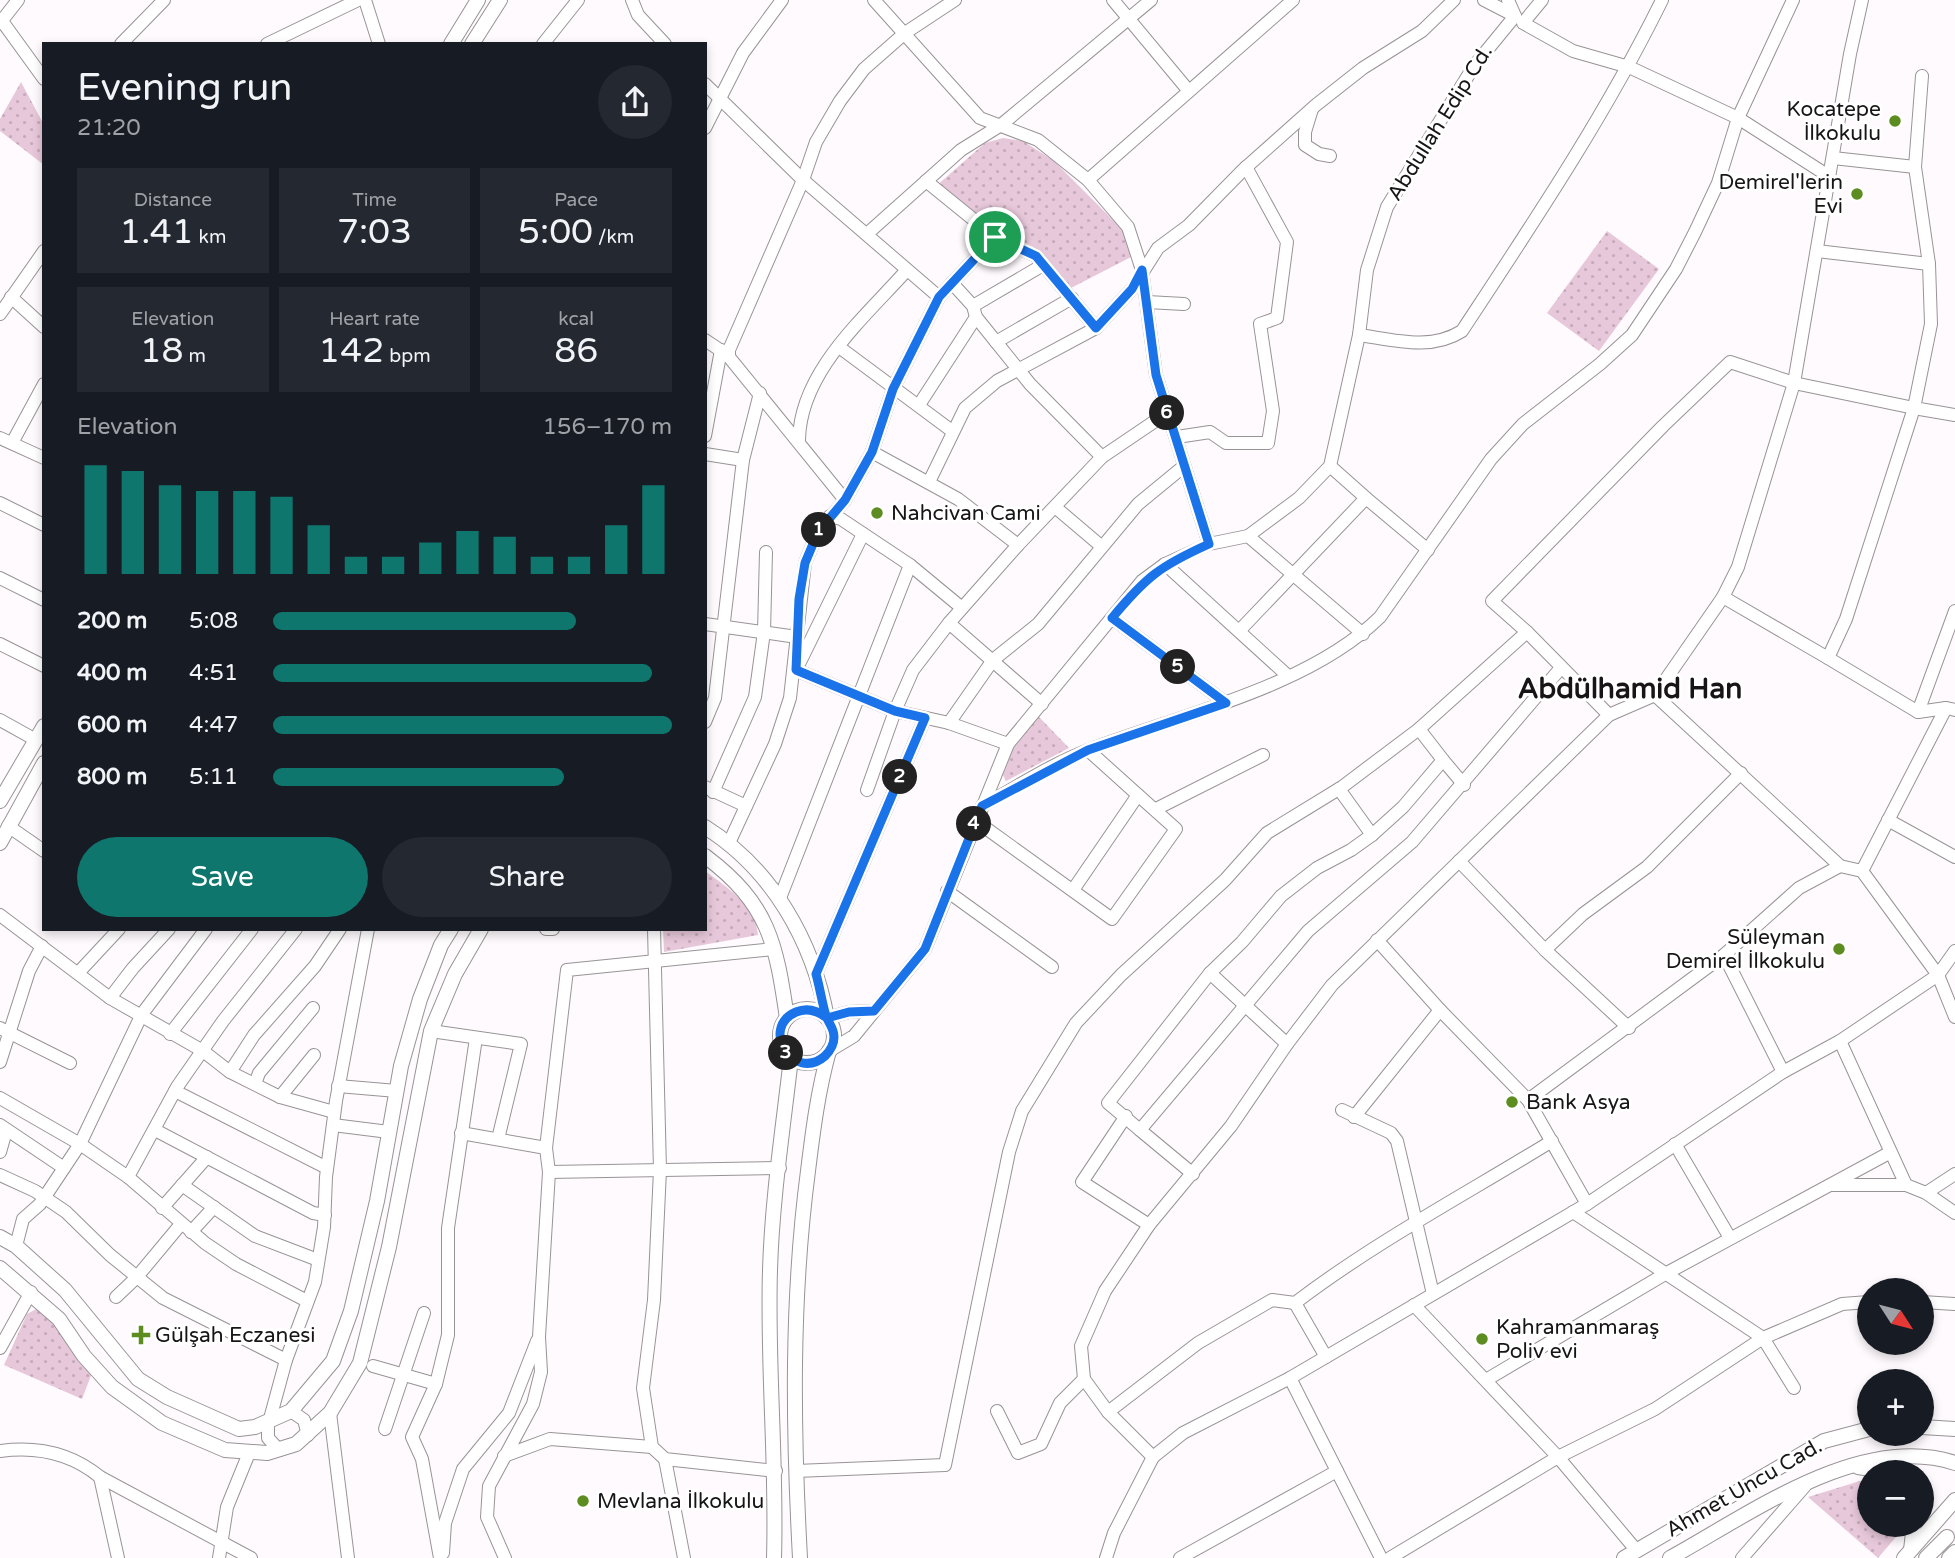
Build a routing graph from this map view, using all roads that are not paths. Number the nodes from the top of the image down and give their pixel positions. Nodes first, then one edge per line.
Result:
1 (18, 0) edge
2 (164, 0) edge
3 (358, 0) edge
4 (381, 0) edge
5 (478, 0) edge
6 (500, 0) edge
7 (578, 0) edge
8 (632, 0) edge
9 (647, 0) edge
10 (782, 0) edge
11 (874, 0) edge
12 (955, 0) edge
13 (1113, 0) edge
14 (1151, 0) edge
15 (1293, 0) edge
16 (1454, 0) edge
17 (1484, 0) edge
18 (1508, 0) edge
19 (1542, 0) edge
20 (1662, 0) edge
21 (1793, 0) edge
22 (1862, 0) edge
23 (367, 6) edge
24 (638, 15) junction
25 (1128, 19) junction
26 (1519, 19) junction
27 (1, 22) edge
28 (905, 33) junction
29 (655, 34) junction
30 (123, 42) edge
31 (271, 42) edge
32 (378, 42) edge
33 (452, 42) edge
34 (473, 42) edge
35 (545, 42) edge
36 (647, 42) edge
37 (663, 42) edge
38 (1629, 67) junction
39 (42, 76) edge
40 (1922, 76) dead end
41 (707, 86) edge
42 (1188, 90) junction
43 (718, 97) junction
44 (1312, 108) junction
45 (1738, 118) junction
46 (707, 123) edge
47 (1001, 125) junction
48 (1330, 156) dead end
49 (1833, 158) junction
50 (1246, 167) junction
51 (1915, 167) junction
52 (1830, 177) junction
53 (803, 180) junction
54 (1088, 180) junction
55 (926, 181) junction
56 (867, 233) junction
57 (995, 237) junction
58 (1816, 251) junction
59 (42, 254) edge
60 (1929, 264) junction
61 (1043, 265) junction
62 (1142, 270) junction
63 (906, 271) junction
64 (952, 283) junction
65 (11, 297) junction
66 (939, 297) junction
67 (1072, 298) junction
68 (1147, 302) junction
69 (1184, 304) dead end
70 (975, 312) junction
71 (0, 314) edge
72 (42, 325) edge
73 (1096, 328) junction
74 (1359, 335) junction
75 (707, 341) edge
76 (996, 342) junction
77 (839, 347) junction
78 (725, 353) junction
79 (1019, 370) junction
80 (1794, 383) junction
81 (42, 387) edge
82 (893, 389) junction
83 (760, 393) junction
84 (919, 405) junction
85 (1914, 408) junction
86 (1167, 413) junction
87 (1955, 415) edge
88 (707, 428) edge
89 (951, 431) junction
90 (1177, 437) junction
91 (799, 440) junction
92 (6, 441) edge
93 (872, 452) junction
94 (707, 454) edge
95 (42, 457) edge
96 (1102, 457) junction
97 (743, 460) junction
98 (1330, 466) junction
99 (1182, 467) junction
100 (929, 482) junction
101 (1366, 498) junction
102 (845, 500) junction
103 (0, 503) edge
104 (1055, 507) junction
105 (830, 516) junction
106 (42, 524) edge
107 (863, 534) junction
108 (1248, 536) junction
109 (1209, 544) junction
110 (1018, 545) junction
111 (1101, 546) junction
112 (1427, 550) junction
113 (766, 552) dead end
114 (1165, 564) junction
115 (910, 565) junction
116 (1294, 575) junction
117 (0, 578) edge
118 (1723, 597) junction
119 (42, 599) edge
120 (962, 608) junction
121 (1955, 611) edge
122 (1112, 618) junction
123 (949, 623) junction
124 (707, 624) edge
125 (724, 627) junction
126 (1240, 630) junction
127 (764, 632) junction
128 (1527, 632) junction
129 (1363, 634) junction
130 (797, 637) junction
131 (0, 645) edge
132 (1828, 658) junction
133 (993, 660) junction
134 (42, 665) edge
135 (1560, 669) junction
136 (796, 670) junction
137 (1288, 676) junction
138 (1655, 695) junction
139 (858, 697) junction
140 (1226, 703) junction
141 (1042, 704) junction
142 (1951, 709) edge
143 (895, 711) junction
144 (1918, 712) junction
145 (1609, 715) junction
146 (707, 717) edge
147 (925, 718) junction
148 (0, 720) edge
149 (949, 723) junction
150 (1419, 729) junction
151 (42, 730) edge
152 (36, 740) junction
153 (1008, 744) junction
154 (1088, 750) junction
155 (1263, 755) dead end
156 (1443, 760) junction
157 (42, 766) edge
158 (1741, 772) junction
159 (5, 781) edge
160 (1464, 785) junction
161 (709, 789) edge
162 (1339, 789) junction
163 (867, 790) dead end
164 (1138, 795) junction
165 (0, 801) edge
166 (746, 806) junction
167 (982, 806) junction
168 (1156, 809) junction
169 (1888, 820) junction
170 (976, 821) junction
171 (8, 826) junction
172 (707, 828) edge
173 (1373, 835) junction
174 (0, 843) edge
175 (729, 843) junction
176 (42, 850) edge
177 (1955, 856) edge
178 (707, 858) edge
179 (1459, 861) junction
180 (1840, 866) junction
181 (1862, 871) junction
182 (1073, 890) junction
183 (947, 891) junction
184 (780, 898) junction
185 (0, 915) edge
186 (117, 931) edge
187 (167, 931) edge
188 (204, 931) edge
189 (250, 931) edge
190 (294, 931) edge
191 (339, 931) edge
192 (368, 931) edge
193 (450, 931) edge
194 (480, 931) edge
195 (654, 931) edge
196 (1377, 940) junction
197 (42, 946) junction
198 (774, 949) junction
199 (1545, 950) junction
200 (1955, 951) edge
201 (1724, 955) junction
202 (656, 962) junction
203 (1052, 967) dead end
204 (79, 972) junction
205 (1210, 973) junction
206 (816, 974) junction
207 (1938, 975) junction
208 (110, 998) junction
209 (1244, 1007) junction
210 (313, 1008) dead end
211 (1440, 1010) junction
212 (874, 1011) junction
213 (142, 1014) junction
214 (1955, 1017) edge
215 (787, 1018) junction
216 (827, 1018) junction
217 (1629, 1028) junction
218 (5, 1030) edge
219 (431, 1031) junction
220 (170, 1034) junction
221 (477, 1038) junction
222 (1840, 1041) junction
223 (1287, 1044) junction
224 (203, 1051) junction
225 (830, 1051) junction
226 (314, 1055) dead end
227 (791, 1058) junction
228 (0, 1062) edge
229 (70, 1063) dead end
230 (230, 1072) junction
231 (1783, 1072) junction
232 (255, 1084) junction
233 (338, 1086) junction
234 (175, 1091) junction
235 (397, 1091) junction
236 (280, 1097) junction
237 (0, 1098) edge
238 (1528, 1100) junction
239 (1342, 1110) dead end
240 (1126, 1116) junction
241 (1354, 1117) junction
242 (333, 1118) junction
243 (3, 1128) edge
244 (155, 1130) junction
245 (1140, 1130) junction
246 (389, 1132) junction
247 (461, 1133) junction
248 (498, 1139) junction
249 (1552, 1141) junction
250 (80, 1144) junction
251 (1675, 1144) junction
252 (546, 1148) junction
253 (0, 1152) edge
254 (1889, 1153) junction
255 (207, 1157) junction
256 (64, 1168) junction
257 (327, 1168) junction
258 (780, 1168) junction
259 (660, 1170) junction
260 (549, 1171) junction
261 (1193, 1174) junction
262 (1955, 1174) edge
263 (0, 1175) edge
264 (128, 1177) junction
265 (182, 1185) junction
266 (1829, 1185) junction
267 (1906, 1185) junction
268 (1926, 1193) junction
269 (44, 1198) junction
270 (1587, 1204) junction
271 (214, 1207) junction
272 (162, 1208) junction
273 (1573, 1212) junction
274 (1955, 1213) edge
275 (325, 1216) junction
276 (1149, 1225) junction
277 (1415, 1226) junction
278 (186, 1228) junction
279 (0, 1237) edge
280 (1730, 1238) junction
281 (16, 1246) junction
282 (318, 1260) junction
283 (0, 1268) edge
284 (1665, 1274) junction
285 (136, 1278) junction
286 (31, 1292) junction
287 (1433, 1294) junction
288 (116, 1297) dead end
289 (307, 1301) junction
290 (1295, 1303) junction
291 (1857, 1303) edge
292 (1934, 1303) edge
293 (1414, 1304) junction
294 (1955, 1304) edge
295 (424, 1313) dead end
296 (538, 1338) junction
297 (1763, 1338) junction
298 (0, 1348) edge
299 (1326, 1357) junction
300 (286, 1360) junction
301 (373, 1366) dead end
302 (403, 1375) junction
303 (1290, 1378) junction
304 (1084, 1380) junction
305 (1486, 1380) junction
306 (436, 1384) junction
307 (1794, 1388) dead end
308 (291, 1411) junction
309 (997, 1411) dead end
310 (1108, 1412) junction
311 (330, 1413) junction
312 (270, 1421) junction
313 (1934, 1428) edge
314 (385, 1429) dead end
315 (1955, 1429) edge
316 (1857, 1432) edge
317 (308, 1435) junction
318 (652, 1447) junction
319 (279, 1450) junction
320 (0, 1451) edge
321 (248, 1454) junction
322 (504, 1456) junction
323 (1153, 1457) junction
324 (1558, 1457) junction
325 (665, 1459) junction
326 (1955, 1463) edge
327 (1857, 1467) edge
328 (1839, 1468) junction
329 (776, 1471) junction
330 (796, 1471) junction
331 (1337, 1471) junction
332 (100, 1477) junction
333 (1805, 1486) junction
334 (1955, 1500) edge
335 (1955, 1515) edge
336 (1936, 1521) junction
337 (1947, 1537) dead end
338 (220, 1543) junction
339 (1955, 1552) edge
340 (684, 1554) edge
341 (1630, 1554) edge
342 (1908, 1554) edge
343 (118, 1558) edge
344 (219, 1558) edge
345 (251, 1558) edge
346 (348, 1558) edge
347 (441, 1558) edge
348 (505, 1558) edge
349 (774, 1558) edge
350 (800, 1558) edge
351 (1106, 1558) edge
352 (1180, 1558) edge
353 (1381, 1558) edge
354 (1390, 1558) edge
355 (1670, 1558) edge
356 (1742, 1558) edge
357 (1926, 1558) edge
358 (1949, 1558) edge

1 - 27 street
2 - 30 street
3 - 31 street
4 - 23 street
5 - 33 main road
6 - 34 main road
7 - 35 street
8 - 24 street
9 - 24 street
10 - 43 street
11 - 28 street
12 - 28 street
13 - 25 street
14 - 25 street
15 - 42 street
16 - 44 street
17 - 26 street
18 - 26 street
19 - 26 street, Abdullah Edip Cd.
20 - 38 street
21 - 45 street
22 - 49 street
23 - 32 street
24 - 29 street
25 - 42 street
25 - 47 street
26 - 38 street
26 - 74 street, Abdullah Edip Cd.
27 - 39 street
28 - 47 street
28 - 53 street
29 - 36 street
29 - 37 street
38 - 45 street
38 - 74 street
40 - 51 street
41 - 43 street
42 - 54 street
43 - 46 street
43 - 53 street
44 - 48 street
44 - 50 street
45 - 52 street
45 - 112 street
47 - 54 street
47 - 55 street
49 - 51 street
49 - 52 street
50 - 62 street
50 - 90 street
51 - 60 street
52 - 58 street
53 - 56 street
53 - 78 street
54 - 62 street
55 - 56 street
55 - 57 street
56 - 63 street
57 - 61 street
57 - 64 street
58 - 60 street
58 - 80 street
59 - 65 street
60 - 85 street
61 - 67 street
61 - 70 street
62 - 68 street
62 - 73 street
63 - 66 street
63 - 77 street
64 - 66 street
64 - 70 street
65 - 71 street
65 - 72 street
66 - 82 street
67 - 73 street
67 - 76 street
68 - 69 street
68 - 86 street
70 - 76 street
70 - 84 street
73 - 79 street
74 - 98 street, Abdullah Edip Cd.
75 - 78 street
76 - 79 street
77 - 82 street
77 - 91 street
78 - 83 street
78 - 88 street
79 - 89 street
79 - 96 street
80 - 85 street
80 - 118 street
80 - 128 street
81 - 92 street
82 - 84 street
82 - 93 street
83 - 91 street
83 - 97 street
84 - 89 street
85 - 87 street
85 - 132 street
86 - 90 street
86 - 96 street
89 - 100 street
90 - 99 street
91 - 102 street
92 - 95 street
93 - 100 street
93 - 102 street
94 - 97 street
96 - 104 street
97 - 125 street
98 - 101 street
98 - 108 street
99 - 109 street
99 - 111 street
100 - 110 street
101 - 112 street
101 - 116 street
102 - 105 street
103 - 106 street
104 - 110 street
104 - 111 street
105 - 107 street
105 - 130 street
107 - 115 street
107 - 136 street
108 - 109 street
108 - 116 street
109 - 114 street
110 - 120 street
111 - 133 street
112 - 129 street
113 - 127 street
114 - 122 street
114 - 126 street
115 - 120 street
115 - 139 street
116 - 126 street
116 - 129 street
117 - 119 street
118 - 132 street
118 - 138 street
120 - 123 street
121 - 144 street
122 - 140 street
122 - 141 street
123 - 133 street
123 - 143 street
124 - 125 street
125 - 127 street
125 - 146 street
126 - 137 street
127 - 130 street
127 - 161 street
128 - 135 street
128 - 150 street
129 - 137 street
130 - 136 street
131 - 134 street
132 - 144 street
133 - 141 street
133 - 149 street
135 - 145 street
135 - 160 street
136 - 139 street
136 - 166 street
137 - 140 street
138 - 145 street
138 - 158 street
139 - 143 street
139 - 184 street
140 - 154 street
141 - 153 street
142 - 144 street
142 - 169 street
143 - 147 street
143 - 163 street
145 - 179 street
147 - 149 street
147 - 206 street
148 - 152 street
149 - 153 street
150 - 156 street
150 - 162 street
151 - 152 main road
152 - 159 main road
153 - 167 street
154 - 164 street
154 - 167 street
155 - 168 street
156 - 160 street
156 - 173 street
157 - 171 main road
158 - 180 street
158 - 199 street
159 - 165 main road
160 - 209 street
161 - 166 street
162 - 173 street
162 - 330 street
164 - 168 street
164 - 182 street
166 - 175 street
167 - 170 street
168 - 182 street
169 - 177 street
169 - 181 street
170 - 182 street
170 - 183 street
171 - 174 main road
171 - 176 street
172 - 175 main road
173 - 205 street
175 - 184 main road
178 - 198 main road
179 - 196 street
179 - 199 street
180 - 181 street
180 - 201 street
181 - 207 street
183 - 203 street
183 - 212 street
184 - 206 main road
185 - 197 street
186 - 204 street
187 - 208 street
188 - 213 street
189 - 220 street
190 - 224 street
191 - 230 street
192 - 233 street
193 - 235 main road
194 - 219 main road
195 - 202 street
196 - 211 street
196 - 223 street
197 - 204 street
197 - 218 street
198 - 202 street
198 - 215 main road
199 - 217 street
200 - 207 street
201 - 217 street
201 - 231 street
202 - 252 street
202 - 259 street
204 - 208 street
205 - 209 street
205 - 240 street
206 - 216 main road
207 - 214 street
207 - 222 street
208 - 213 street
209 - 223 street
209 - 245 street
210 - 232 street
211 - 238 street
211 - 241 street
212 - 216 street
212 - 225 street
213 - 220 street
213 - 250 street
215 - 216 main road
215 - 227 main road
216 - 225 main road
217 - 238 street
218 - 228 street
218 - 229 street
219 - 221 street
219 - 311 main road
220 - 224 street
221 - 247 street
221 - 248 street
222 - 231 street
222 - 254 street
223 - 261 street
224 - 230 street
224 - 234 street
225 - 227 main road
225 - 330 main road
226 - 236 street
227 - 258 main road
230 - 232 street
231 - 251 street
232 - 236 street
233 - 235 street
233 - 242 street
234 - 244 street
234 - 257 street
235 - 246 main road
236 - 242 street
237 - 250 street
238 - 249 street
239 - 241 street
240 - 245 street
240 - 276 street
241 - 277 street
242 - 246 street
242 - 257 street
243 - 253 street
243 - 256 street
244 - 255 street
244 - 264 street
245 - 261 street
246 - 308 main road
247 - 248 street
247 - 306 street
248 - 252 street
249 - 270 street
249 - 277 street
250 - 256 street
250 - 264 street
251 - 270 street
251 - 280 street
252 - 260 street
254 - 266 street
254 - 267 street
255 - 265 street
255 - 275 street
256 - 269 street
257 - 275 street
258 - 259 street
258 - 329 main road
259 - 260 street
259 - 318 street
260 - 296 street
261 - 276 street
262 - 268 street
263 - 269 street
264 - 272 street
265 - 271 street
265 - 272 street
266 - 267 street
266 - 280 street
267 - 268 street
268 - 274 street
269 - 281 street
269 - 285 street
270 - 273 street
271 - 278 street
271 - 282 street
272 - 278 street
273 - 284 street
273 - 287 street
275 - 282 street
276 - 304 street
277 - 287 street
277 - 290 street
278 - 285 street
278 - 289 street
279 - 281 main road
280 - 284 street
281 - 312 main road
282 - 289 street
283 - 286 main road
284 - 297 street
284 - 305 street
285 - 288 street
285 - 300 street
286 - 298 street
286 - 321 main road
287 - 293 street
289 - 300 street
290 - 299 street
290 - 310 street
291 - 297 street
292 - 294 street
293 - 299 street
293 - 305 street
295 - 302 street
296 - 322 street
296 - 347 street
297 - 307 street
297 - 324 street
299 - 303 street
300 - 312 street
301 - 302 street
302 - 306 street
302 - 314 street
303 - 323 street
303 - 331 street
304 - 309 street
304 - 310 street
305 - 324 street
306 - 347 street
308 - 312 main road
308 - 317 street
310 - 323 street
311 - 317 main road
311 - 346 street
312 - 319 street
313 - 315 main road
316 - 341 main road, Ahmet Uncu Cad.
317 - 319 main road
318 - 322 street
318 - 325 street
319 - 321 main road
320 - 332 street
321 - 338 street
322 - 348 street
323 - 351 street
324 - 341 street
324 - 354 street
325 - 329 street
325 - 340 street
326 - 328 main road, Ahmet Uncu Cad.
327 - 328 main road
328 - 333 main road, Ahmet Uncu Cad.
329 - 349 main road
330 - 350 main road
331 - 352 street
331 - 353 street
332 - 338 street
332 - 343 street
333 - 355 main road, Ahmet Uncu Cad.
333 - 356 street
334 - 336 main road
335 - 336 main road
336 - 342 main road
337 - 357 main road
338 - 344 street
338 - 345 street
339 - 358 main road

